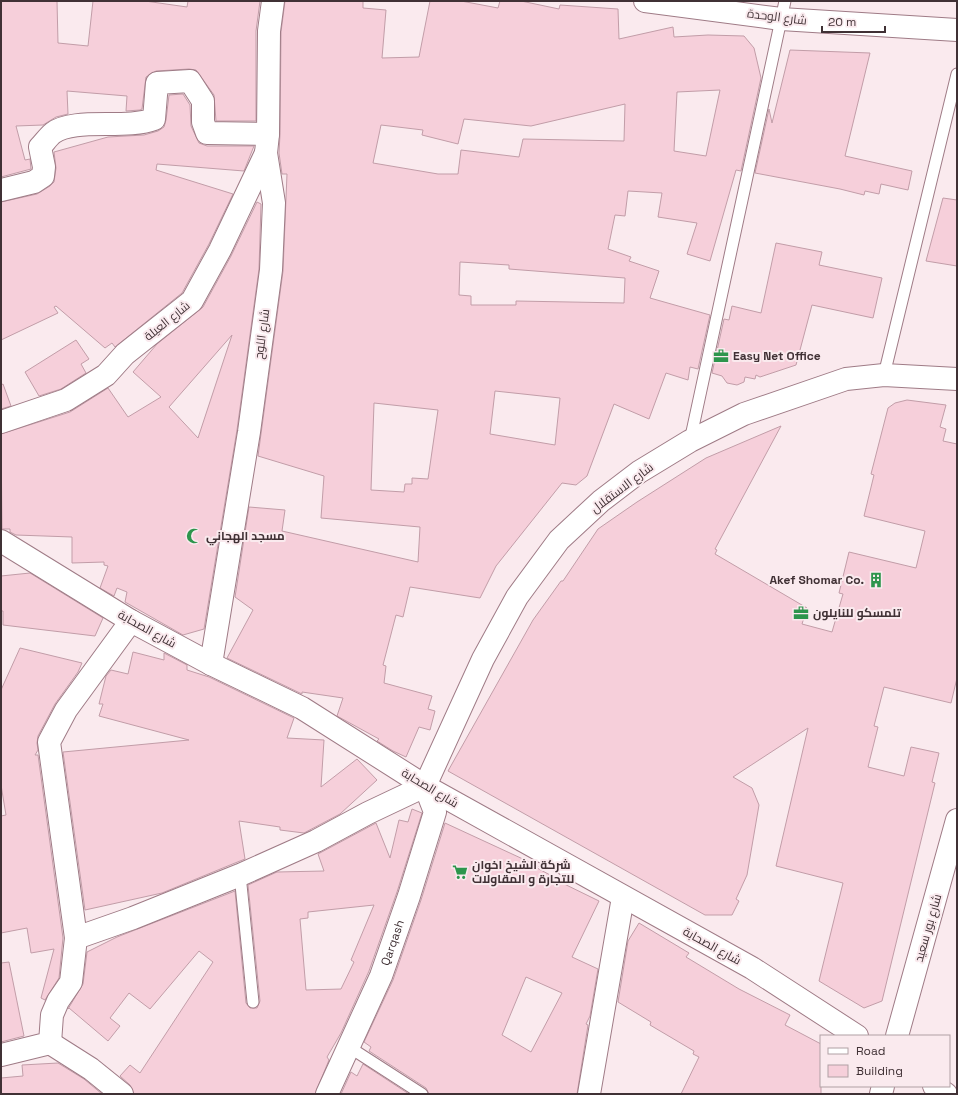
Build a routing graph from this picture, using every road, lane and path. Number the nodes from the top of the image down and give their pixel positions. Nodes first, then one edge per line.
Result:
1 (273, 1) edge
2 (646, 1) edge
3 (783, 10) edge
4 (957, 30) edge
5 (957, 74) edge
6 (267, 143) junction
7 (1, 190) edge
8 (884, 375) junction
9 (957, 379) edge
10 (1, 422) edge
11 (690, 441) junction
12 (1, 541) edge
13 (131, 621) junction
14 (211, 664) junction
15 (425, 786) junction
16 (957, 820) edge
17 (953, 858) edge
18 (240, 875) junction
19 (623, 897) junction
20 (76, 938) junction
21 (253, 1002) dead end
22 (855, 1035) edge
23 (897, 1035) edge
24 (50, 1043) junction
25 (349, 1047) junction
26 (1, 1055) edge
27 (936, 1087) edge
28 (122, 1094) edge
29 (327, 1094) edge
30 (422, 1094) edge
31 (589, 1094) edge
32 (946, 1094) edge

1 - 6 street, شارع اللوح
2 - 3 street, شارع الوحدة
3 - 4 street, شارع الوحدة
3 - 11 lane
5 - 8 lane
6 - 7 street
6 - 10 street, شارع العيلة
6 - 14 street, شارع اللوح
8 - 9 street, شارع الاستقلال
8 - 11 street, شارع الاستقلال
11 - 15 street, شارع الاستقلال
12 - 13 street, شارع الصحابة
13 - 14 street, شارع الصحابة
13 - 20 street
14 - 15 street, شارع الصحابة
15 - 18 street
15 - 19 street, شارع الصحابة
15 - 25 street, Qarqash
16 - 17 street, شارع بور سعيد
17 - 23 street, شارع بور سعيد
18 - 20 street
18 - 21 lane
19 - 22 street, شارع الصحابة
19 - 31 street
20 - 24 street
24 - 26 street
24 - 28 street
25 - 29 street, Qarqash
25 - 30 lane
27 - 32 street

